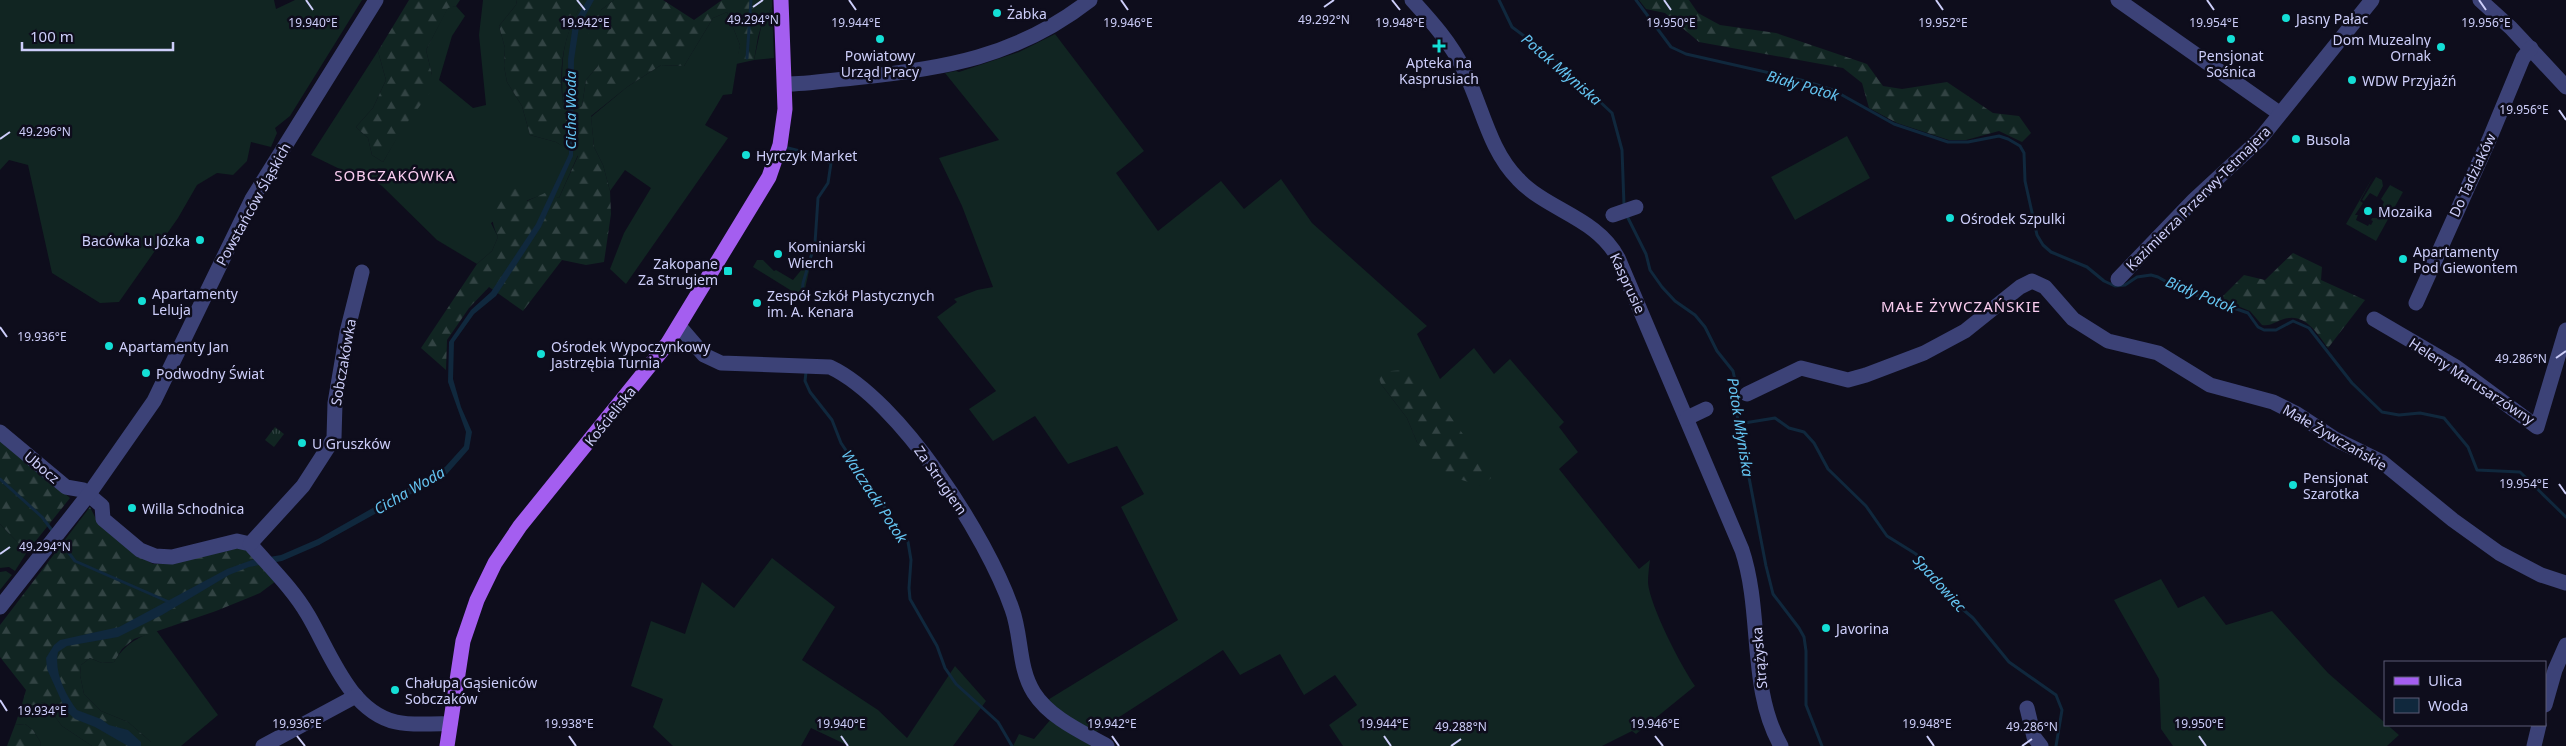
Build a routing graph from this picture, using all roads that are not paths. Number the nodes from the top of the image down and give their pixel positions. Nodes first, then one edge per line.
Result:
1 (376, 0) edge
2 (781, 0) edge
3 (1090, 0) edge
4 (1412, 0) edge
5 (2118, 0) edge
6 (2372, 0) edge
7 (2480, 0) edge
8 (2531, 48) junction
9 (785, 84) junction
10 (2566, 87) edge
11 (2280, 113) junction
12 (1636, 207) dead end
13 (1613, 215) dead end
14 (362, 272) dead end
15 (2118, 278) dead end
16 (2416, 303) dead end
17 (2374, 319) dead end
18 (679, 326) junction
19 (2566, 330) edge
20 (1748, 394) dead end
21 (1706, 409) dead end
22 (1687, 418) junction
23 (0, 432) edge
24 (86, 498) junction
25 (253, 547) junction
26 (1748, 566) joint
27 (2566, 583) edge
28 (0, 607) edge
29 (2566, 645) edge
30 (356, 696) junction
31 (2546, 702) edge
32 (2027, 708) dead end
33 (450, 724) junction
34 (2539, 726) edge
35 (263, 746) edge
36 (447, 746) edge
37 (1107, 746) edge
38 (1781, 746) edge
39 (2041, 746) edge
40 (2534, 746) edge

1 - 24 street, Powstańców Śląskich
2 - 9 main road, Kościeliska
3 - 9 street
4 - 22 street, Kasprusie
5 - 11 street
6 - 11 street, Kazimierza Przerwy-Tetmajera
7 - 8 street
8 - 10 street
8 - 16 street, Do Tadziaków
9 - 18 main road, Kościeliska
11 - 15 street, Kazimierza Przerwy-Tetmajera
12 - 13 street
14 - 25 street, Sobczakówka
17 - 19 street, Heleny Marusarzówny
18 - 33 main road, Kościeliska
18 - 37 street, Za Strugiem
20 - 27 street, Małe Żywczańskie
21 - 22 street
22 - 26 street, Kasprusie
23 - 24 street, Ubocz
24 - 25 street
24 - 28 street, Powstańców Śląskich
25 - 30 street
26 - 38 street, Strążyska
29 - 31 street
30 - 33 street
30 - 35 street
32 - 39 street
33 - 36 main road, Kościeliska
34 - 40 street

